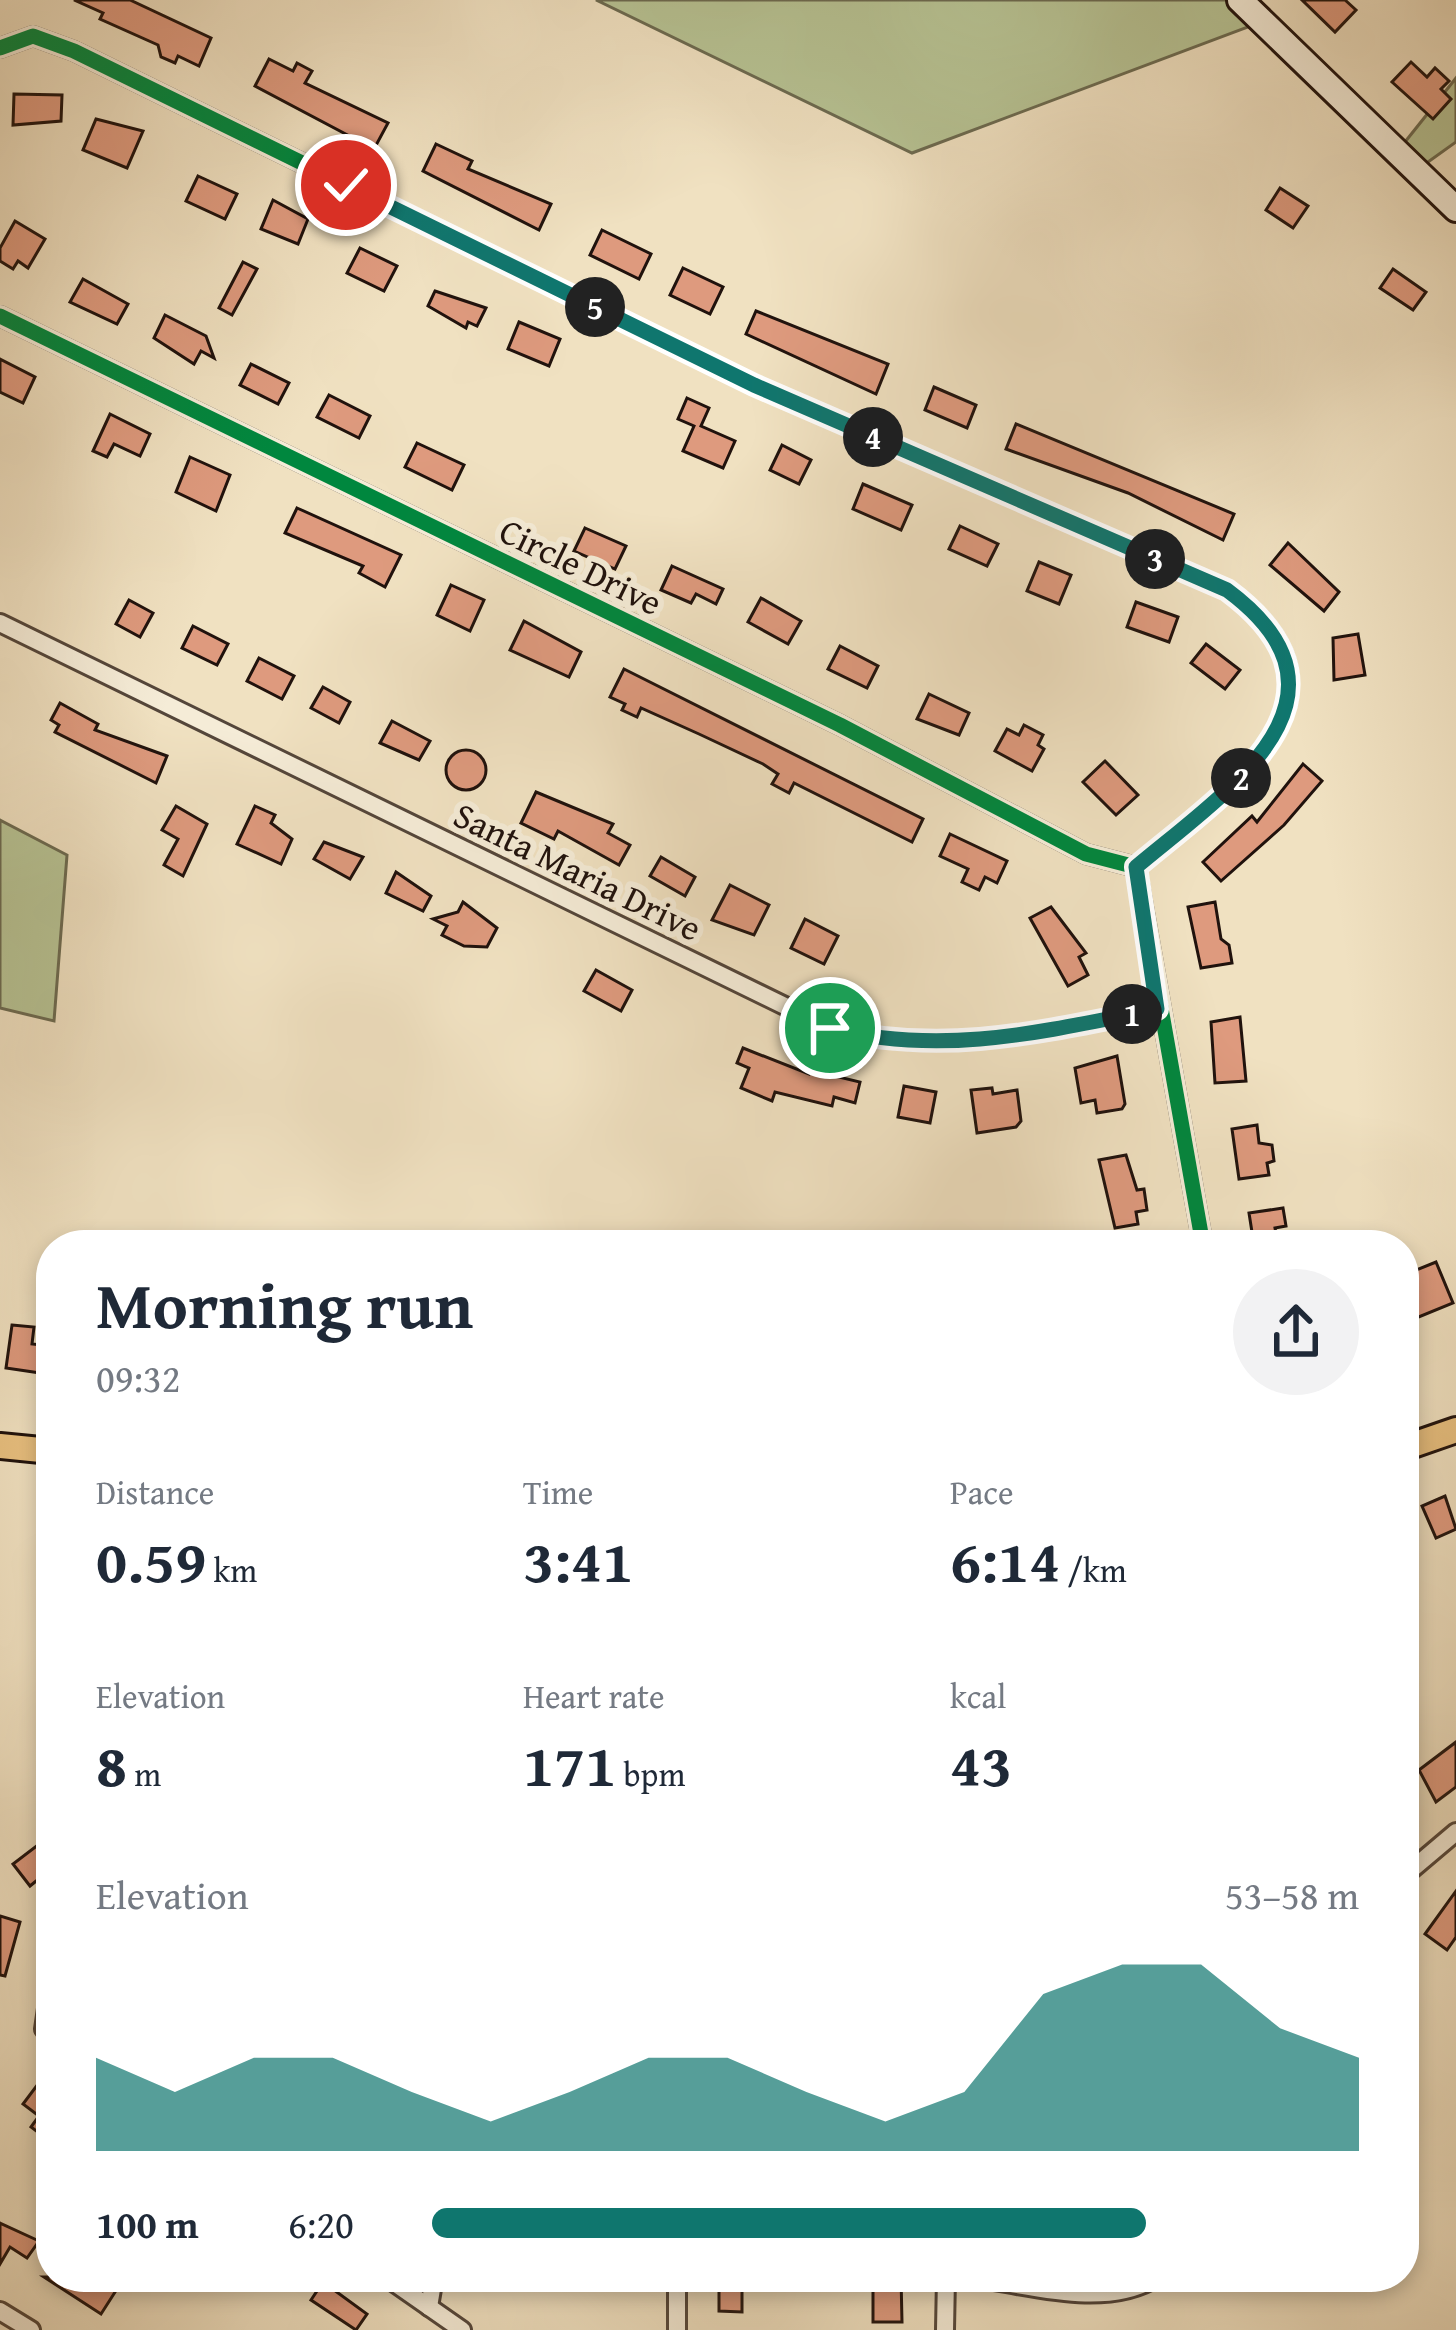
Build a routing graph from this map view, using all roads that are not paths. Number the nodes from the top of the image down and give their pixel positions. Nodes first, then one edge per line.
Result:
1 (1240, 0) edge
2 (0, 48) edge
3 (1456, 209) edge
4 (0, 316) edge
5 (0, 623) edge
6 (1136, 867) junction
7 (1157, 1009) junction
8 (1200, 1230) edge
9 (1456, 1430) edge
10 (1419, 1443) edge
11 (0, 1445) edge
12 (36, 1449) edge
13 (1456, 1832) edge
14 (1419, 1863) edge
15 (408, 2292) edge
16 (431, 2292) edge
17 (677, 2292) edge
18 (946, 2292) edge
19 (429, 2306) junction
20 (0, 2311) edge
21 (31, 2330) edge
22 (462, 2330) edge
23 (677, 2330) edge
24 (945, 2330) edge

1 - 3 main road
2 - 6 street
4 - 6 street, Circle Drive
5 - 7 street, Santa Maria Drive
6 - 7 street
7 - 8 street
9 - 10 main road
11 - 12 main road
13 - 14 street
15 - 19 street
16 - 19 street
17 - 23 street
18 - 24 street
19 - 22 street
20 - 21 street

